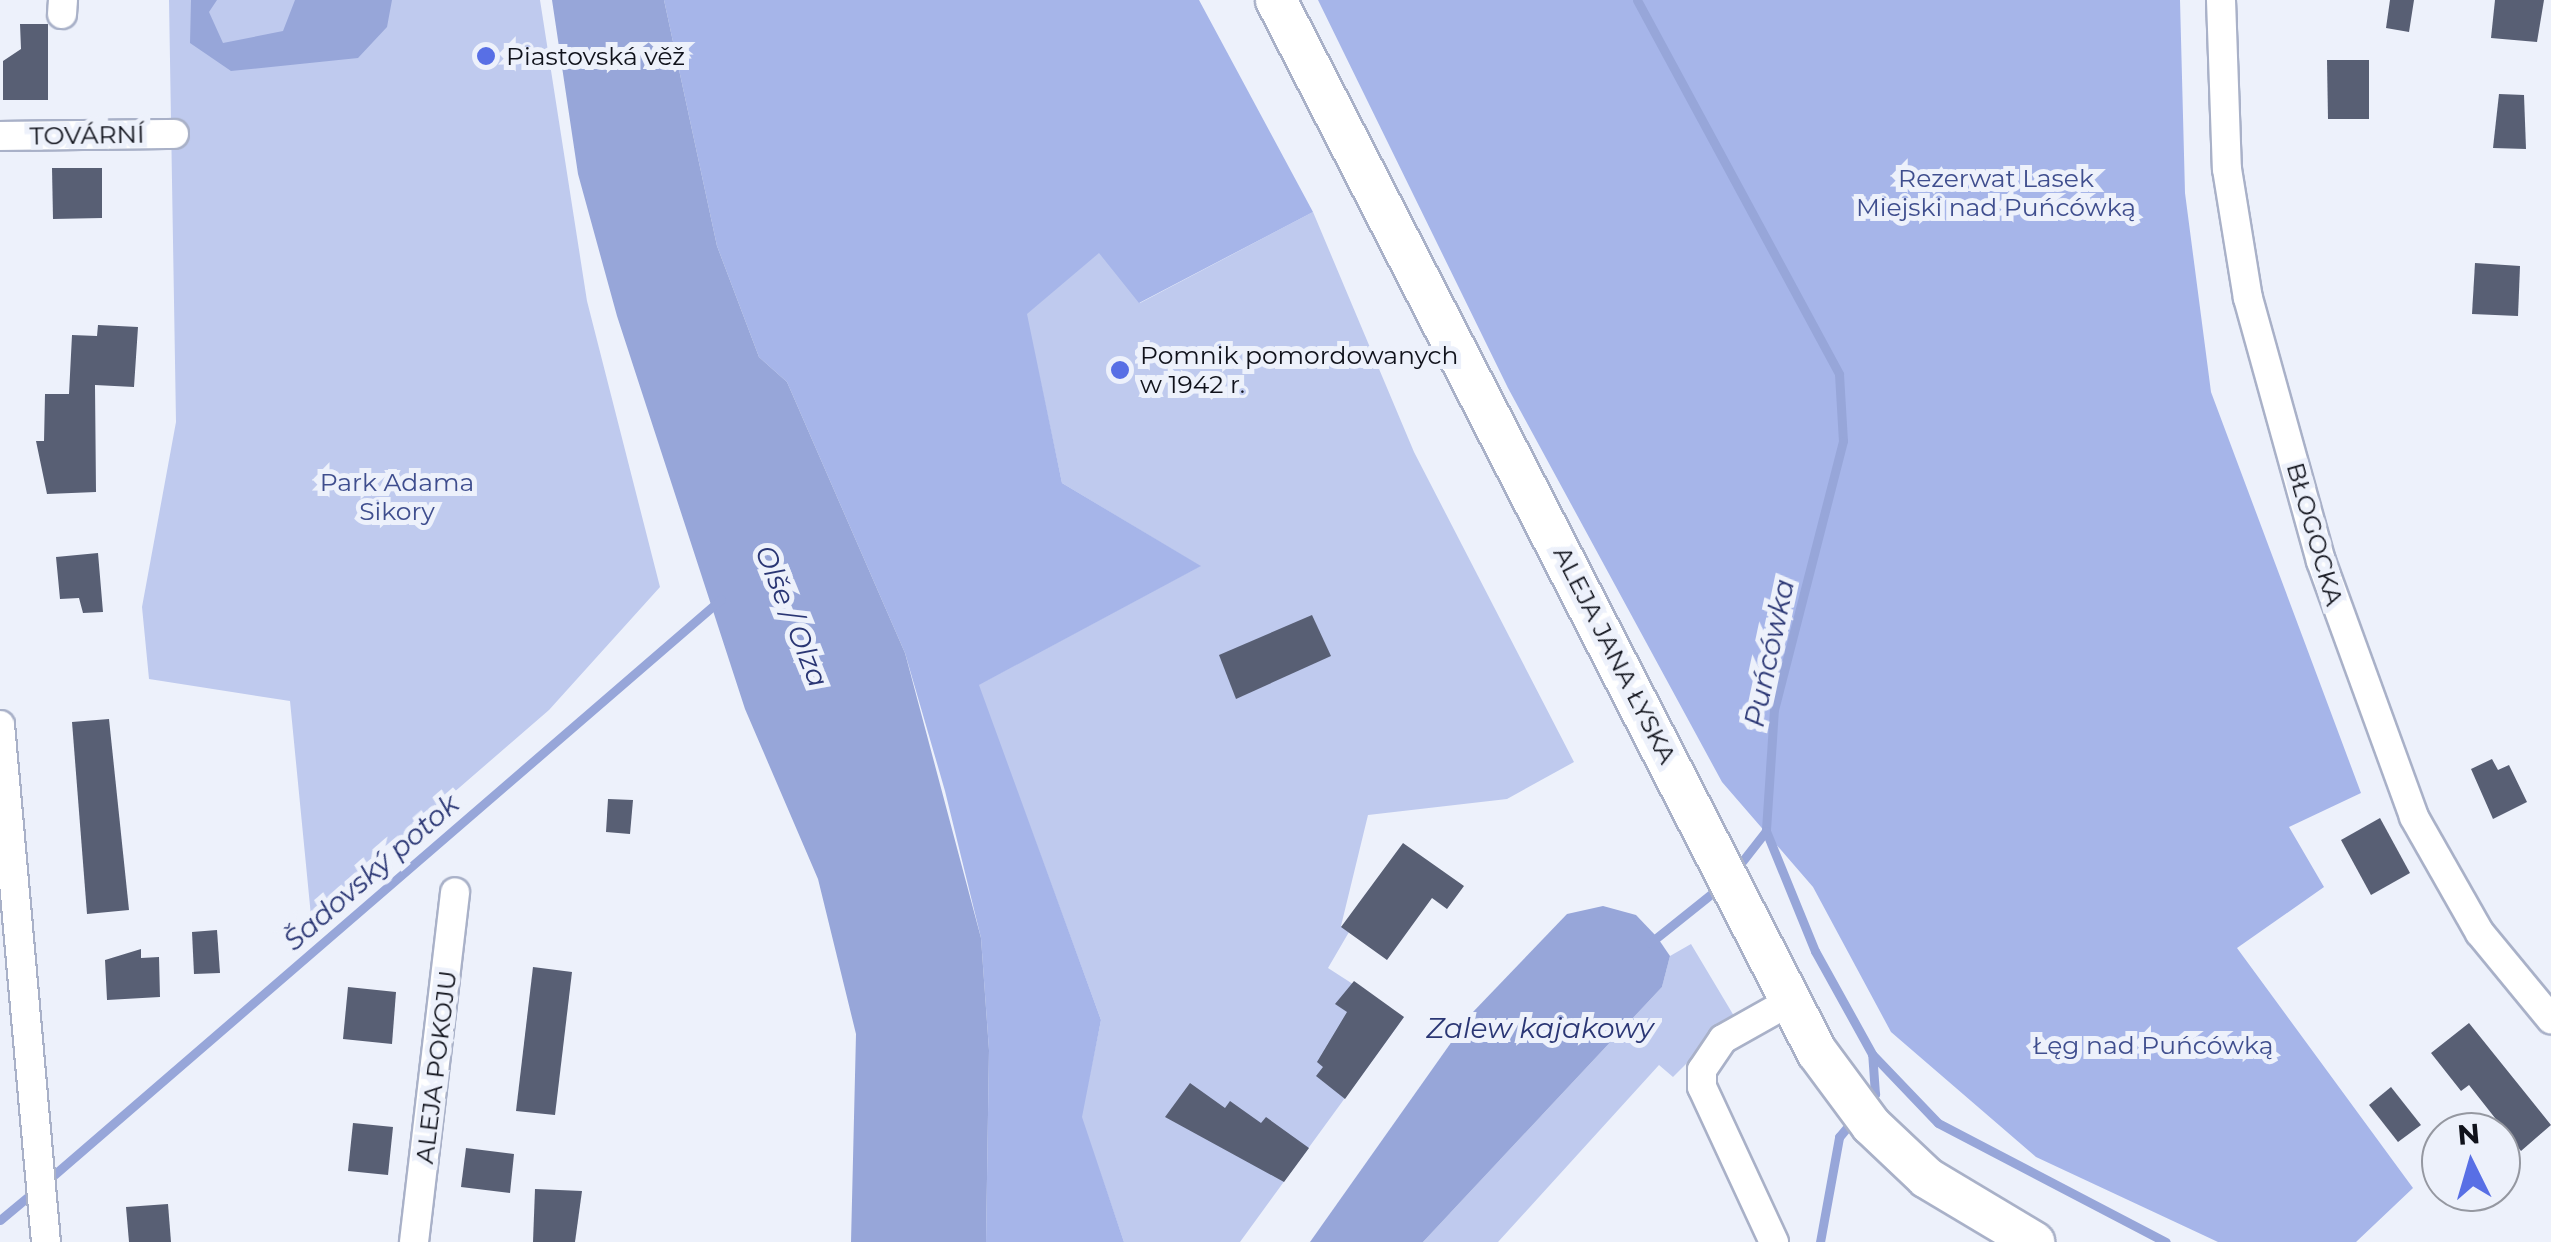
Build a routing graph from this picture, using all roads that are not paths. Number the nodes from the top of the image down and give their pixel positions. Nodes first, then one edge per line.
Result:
1 (1276, 0) edge
2 (2222, 0) edge
3 (174, 134) dead end
4 (0, 136) edge
5 (0, 724) edge
6 (455, 892) dead end
7 (1789, 1002) junction
8 (2551, 1019) edge
9 (45, 1228) edge
10 (414, 1242) edge
11 (1774, 1242) edge
12 (2034, 1242) edge

1 - 7 street, ALEJA JANA ŁYSKA
2 - 8 street, BŁOGOCKA
3 - 4 street, TOVÁRNÍ
5 - 9 street
6 - 10 street, ALEJA POKOJU
7 - 11 street
7 - 12 street, ALEJA JANA ŁYSKA

